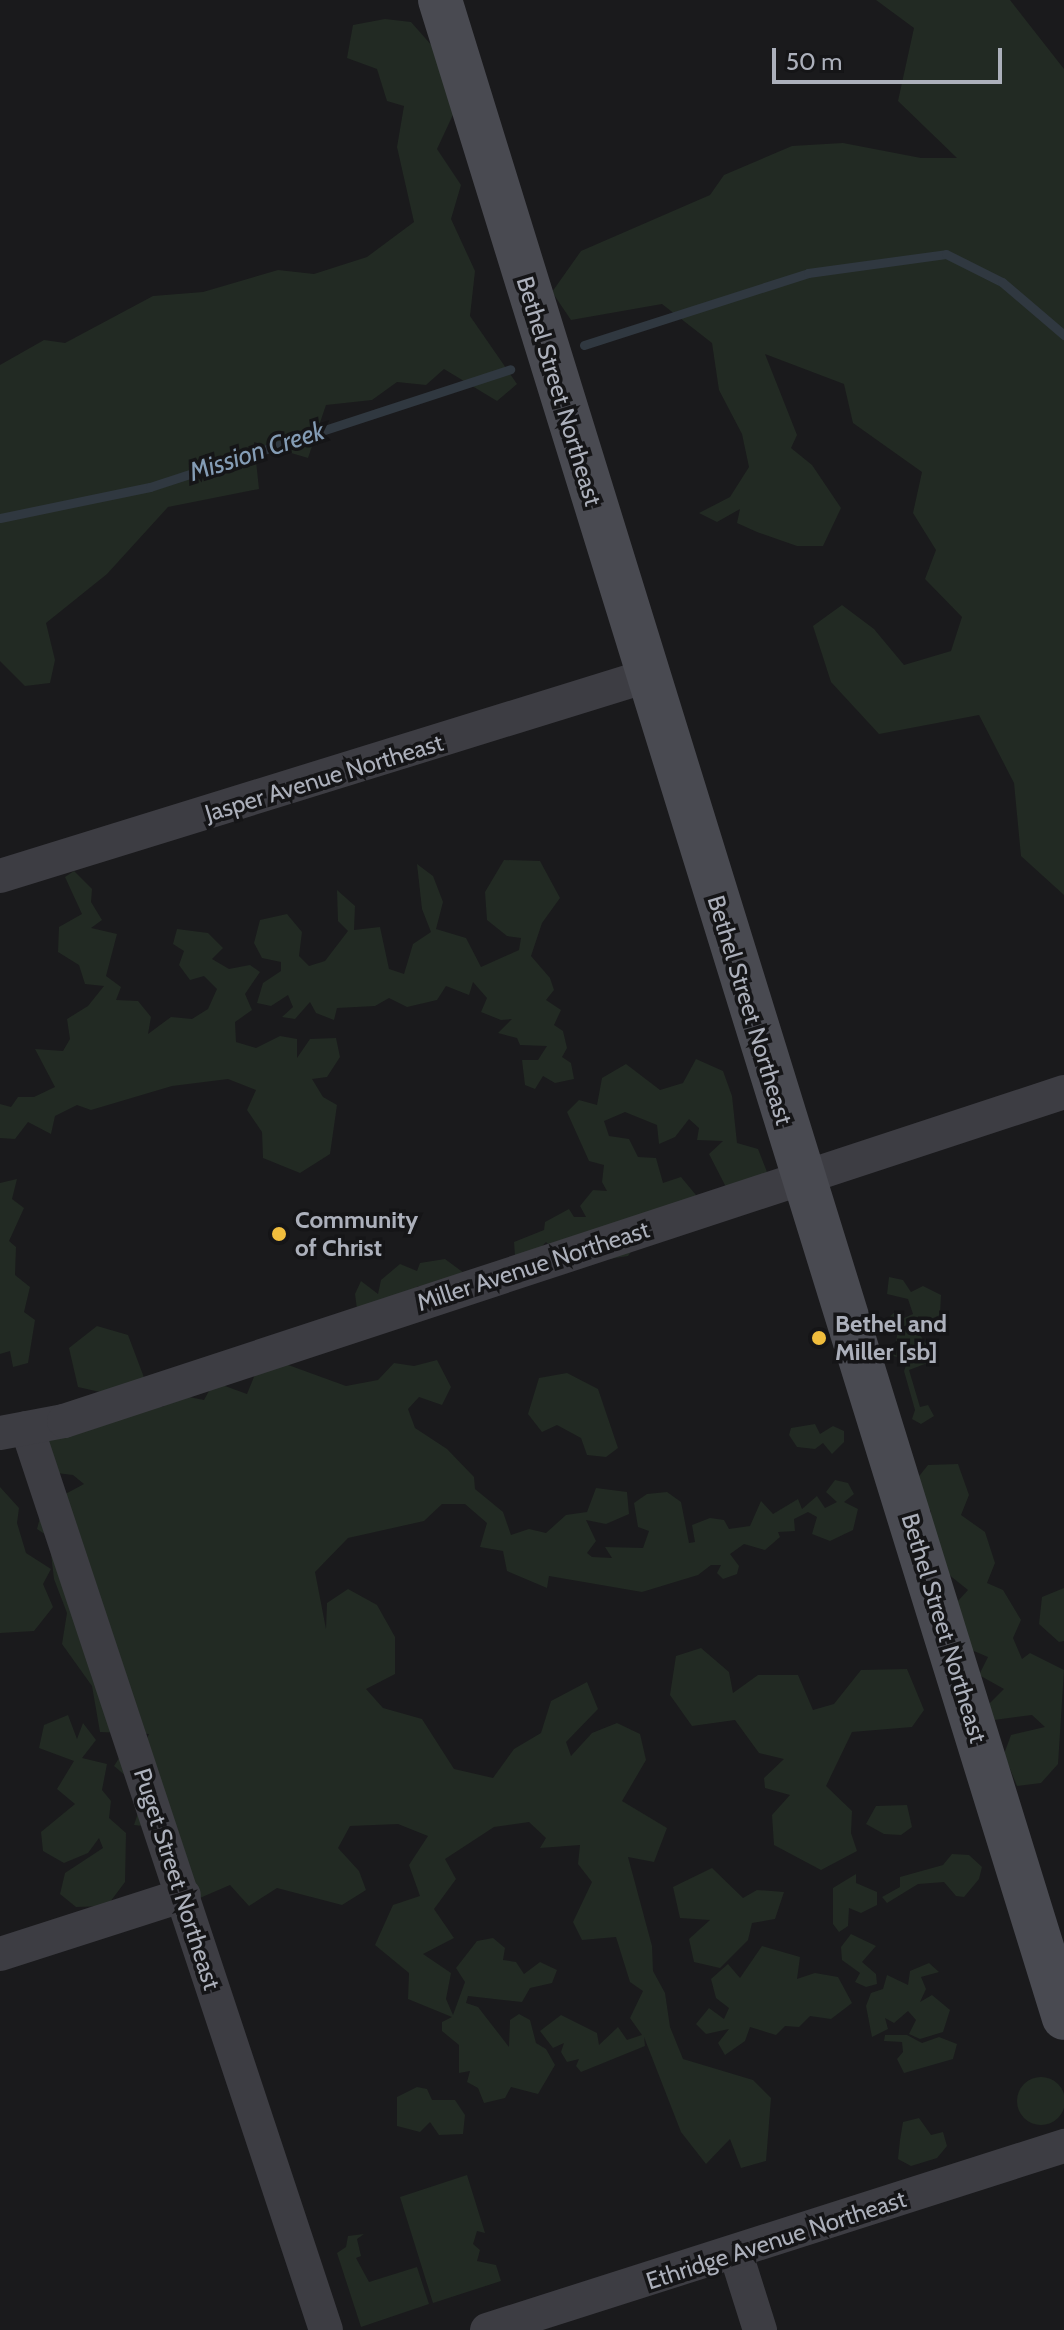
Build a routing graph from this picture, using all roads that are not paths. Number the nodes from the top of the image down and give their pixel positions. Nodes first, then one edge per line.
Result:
1 (440, 0) edge
2 (647, 676) junction
3 (0, 876) edge
4 (1064, 1092) edge
5 (802, 1177) junction
6 (14, 1430) edge
7 (184, 1895) junction
8 (0, 1954) edge
9 (1064, 2018) edge
10 (1064, 2146) edge
11 (736, 2254) junction
12 (326, 2330) edge
13 (487, 2330) edge
14 (760, 2330) edge

1 - 2 street, Bethel Street Northeast
2 - 3 street, Jasper Avenue Northeast
2 - 5 street, Bethel Street Northeast
4 - 5 street, Miller Avenue Northeast
5 - 6 street, Miller Avenue Northeast
5 - 9 street, Bethel Street Northeast
6 - 7 street, Puget Street Northeast
7 - 8 street
7 - 12 street, Puget Street Northeast
10 - 11 street, Ethridge Avenue Northeast
11 - 13 street, Ethridge Avenue Northeast
11 - 14 street

